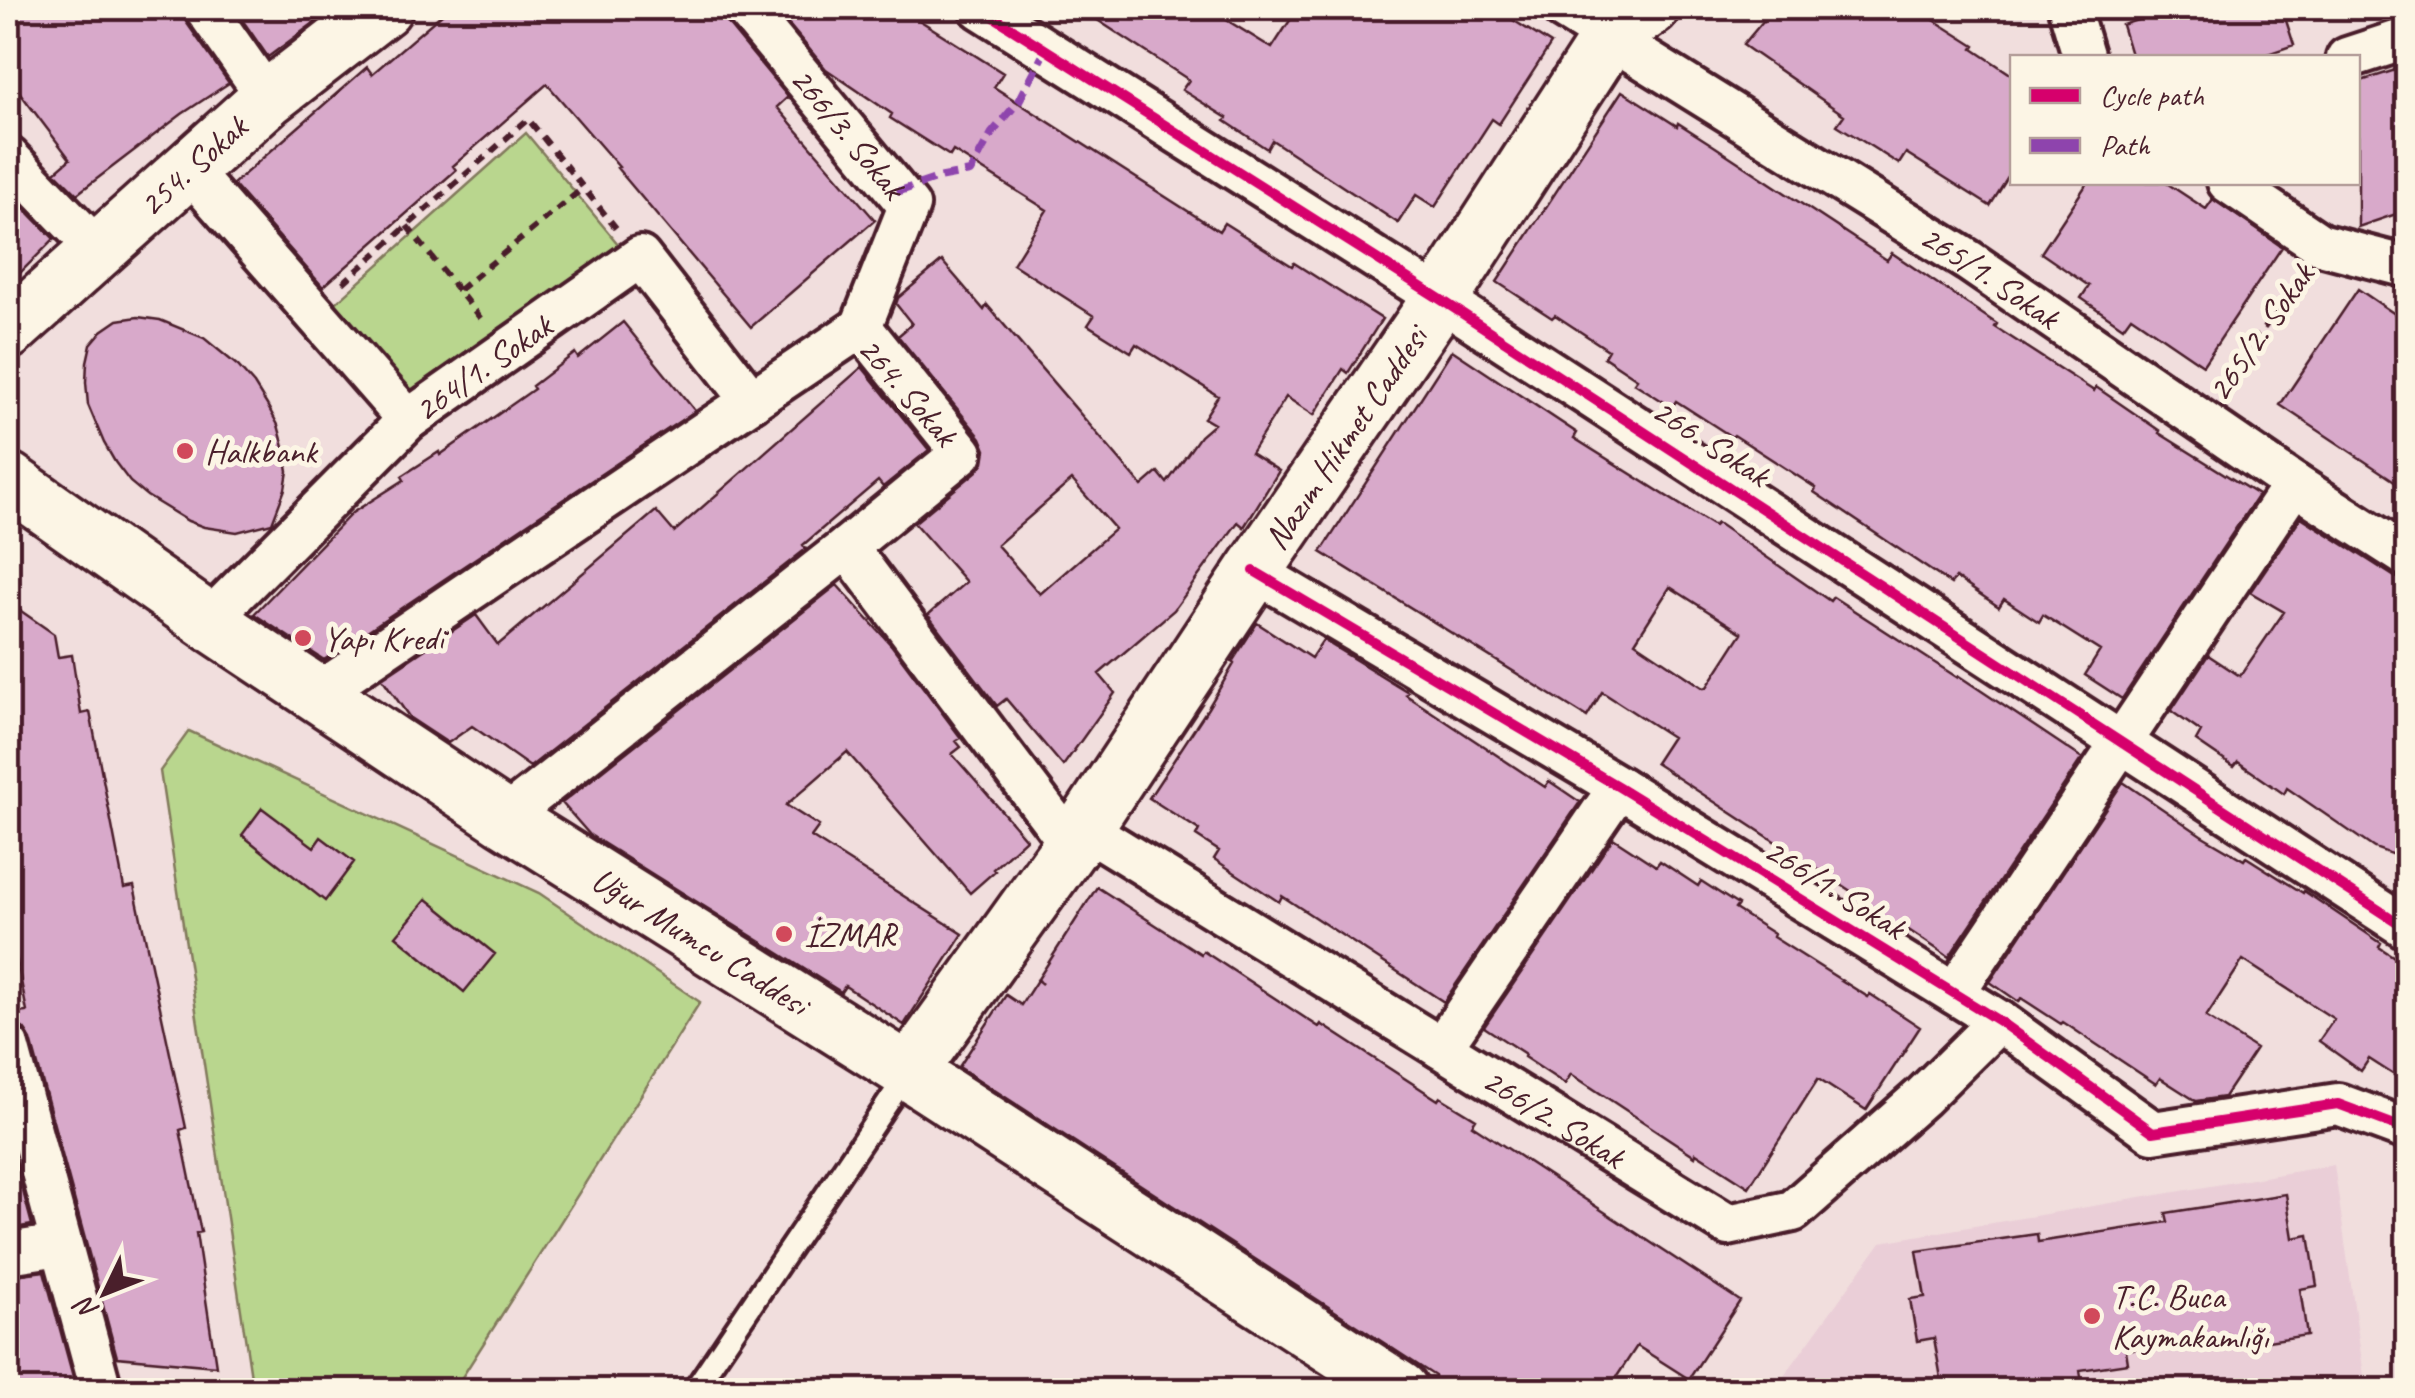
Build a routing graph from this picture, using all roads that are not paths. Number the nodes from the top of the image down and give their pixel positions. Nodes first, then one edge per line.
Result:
1 (205, 8) edge
2 (384, 8) edge
3 (744, 8) edge
4 (980, 8) edge
5 (1562, 8) edge
6 (2069, 8) edge
7 (1631, 22) edge
8 (2408, 38) edge
9 (2083, 55) edge
10 (2357, 55) edge
11 (268, 98) junction
12 (8, 157) edge
13 (189, 170) junction
14 (2232, 185) edge
15 (98, 250) junction
16 (2408, 266) edge
17 (1440, 298) junction
18 (860, 328) junction
19 (8, 331) edge
20 (752, 401) junction
21 (408, 420) junction
22 (8, 480) edge
23 (2294, 484) junction
24 (848, 547) junction
25 (2408, 557) edge
26 (1254, 571) junction
27 (208, 621) junction
28 (318, 693) junction
29 (2122, 741) junction
30 (1618, 787) junction
31 (504, 818) junction
32 (1078, 836) junction
33 (2408, 929) edge
34 (1954, 993) junction
35 (1999, 1021) junction
36 (8, 1046) edge
37 (1441, 1048) junction
38 (910, 1072) junction
39 (2408, 1130) edge
40 (60, 1245) junction
41 (8, 1253) edge
42 (101, 1390) edge
43 (694, 1390) edge
44 (1400, 1390) edge

1 - 11 street
2 - 11 main road, 254. Sokak
3 - 18 street, 266/3. Sokak
4 - 17 street, 266. Sokak
5 - 7 street, 265/1. Sokak
6 - 9 street
7 - 17 main road, Nazım Hikmet Caddesi
7 - 23 street, 265/1. Sokak
8 - 10 street
11 - 13 main road, 254. Sokak
12 - 15 street
13 - 15 main road, 254. Sokak
13 - 21 street
14 - 16 street, 265/2. Sokak
15 - 19 main road, 254. Sokak
17 - 26 main road, Nazım Hikmet Caddesi
17 - 29 street, 266. Sokak
18 - 20 street, 264. Sokak
18 - 24 street, 264. Sokak
20 - 21 street, 264/1. Sokak
20 - 28 street, 264. Sokak
21 - 27 street, 264/1. Sokak
22 - 27 main road, Uğur Mumcu Caddesi
23 - 25 street, 265/1. Sokak
23 - 29 street
24 - 31 street, 264. Sokak
24 - 32 street, 266/2. Sokak
26 - 30 street, 266/1. Sokak
26 - 32 main road, Nazım Hikmet Caddesi
27 - 28 main road, Uğur Mumcu Caddesi
28 - 31 main road, Uğur Mumcu Caddesi
29 - 33 street, 266. Sokak
29 - 34 street
30 - 34 street, 266/1. Sokak
30 - 37 street
31 - 38 main road, Uğur Mumcu Caddesi
32 - 37 street, 266/2. Sokak
32 - 38 main road, Nazım Hikmet Caddesi
34 - 35 street, 266/1. Sokak
35 - 37 street, 266/2. Sokak
35 - 39 street, 266/1. Sokak
36 - 40 street
38 - 43 lane
38 - 44 main road, Uğur Mumcu Caddesi
40 - 41 street
40 - 42 street

